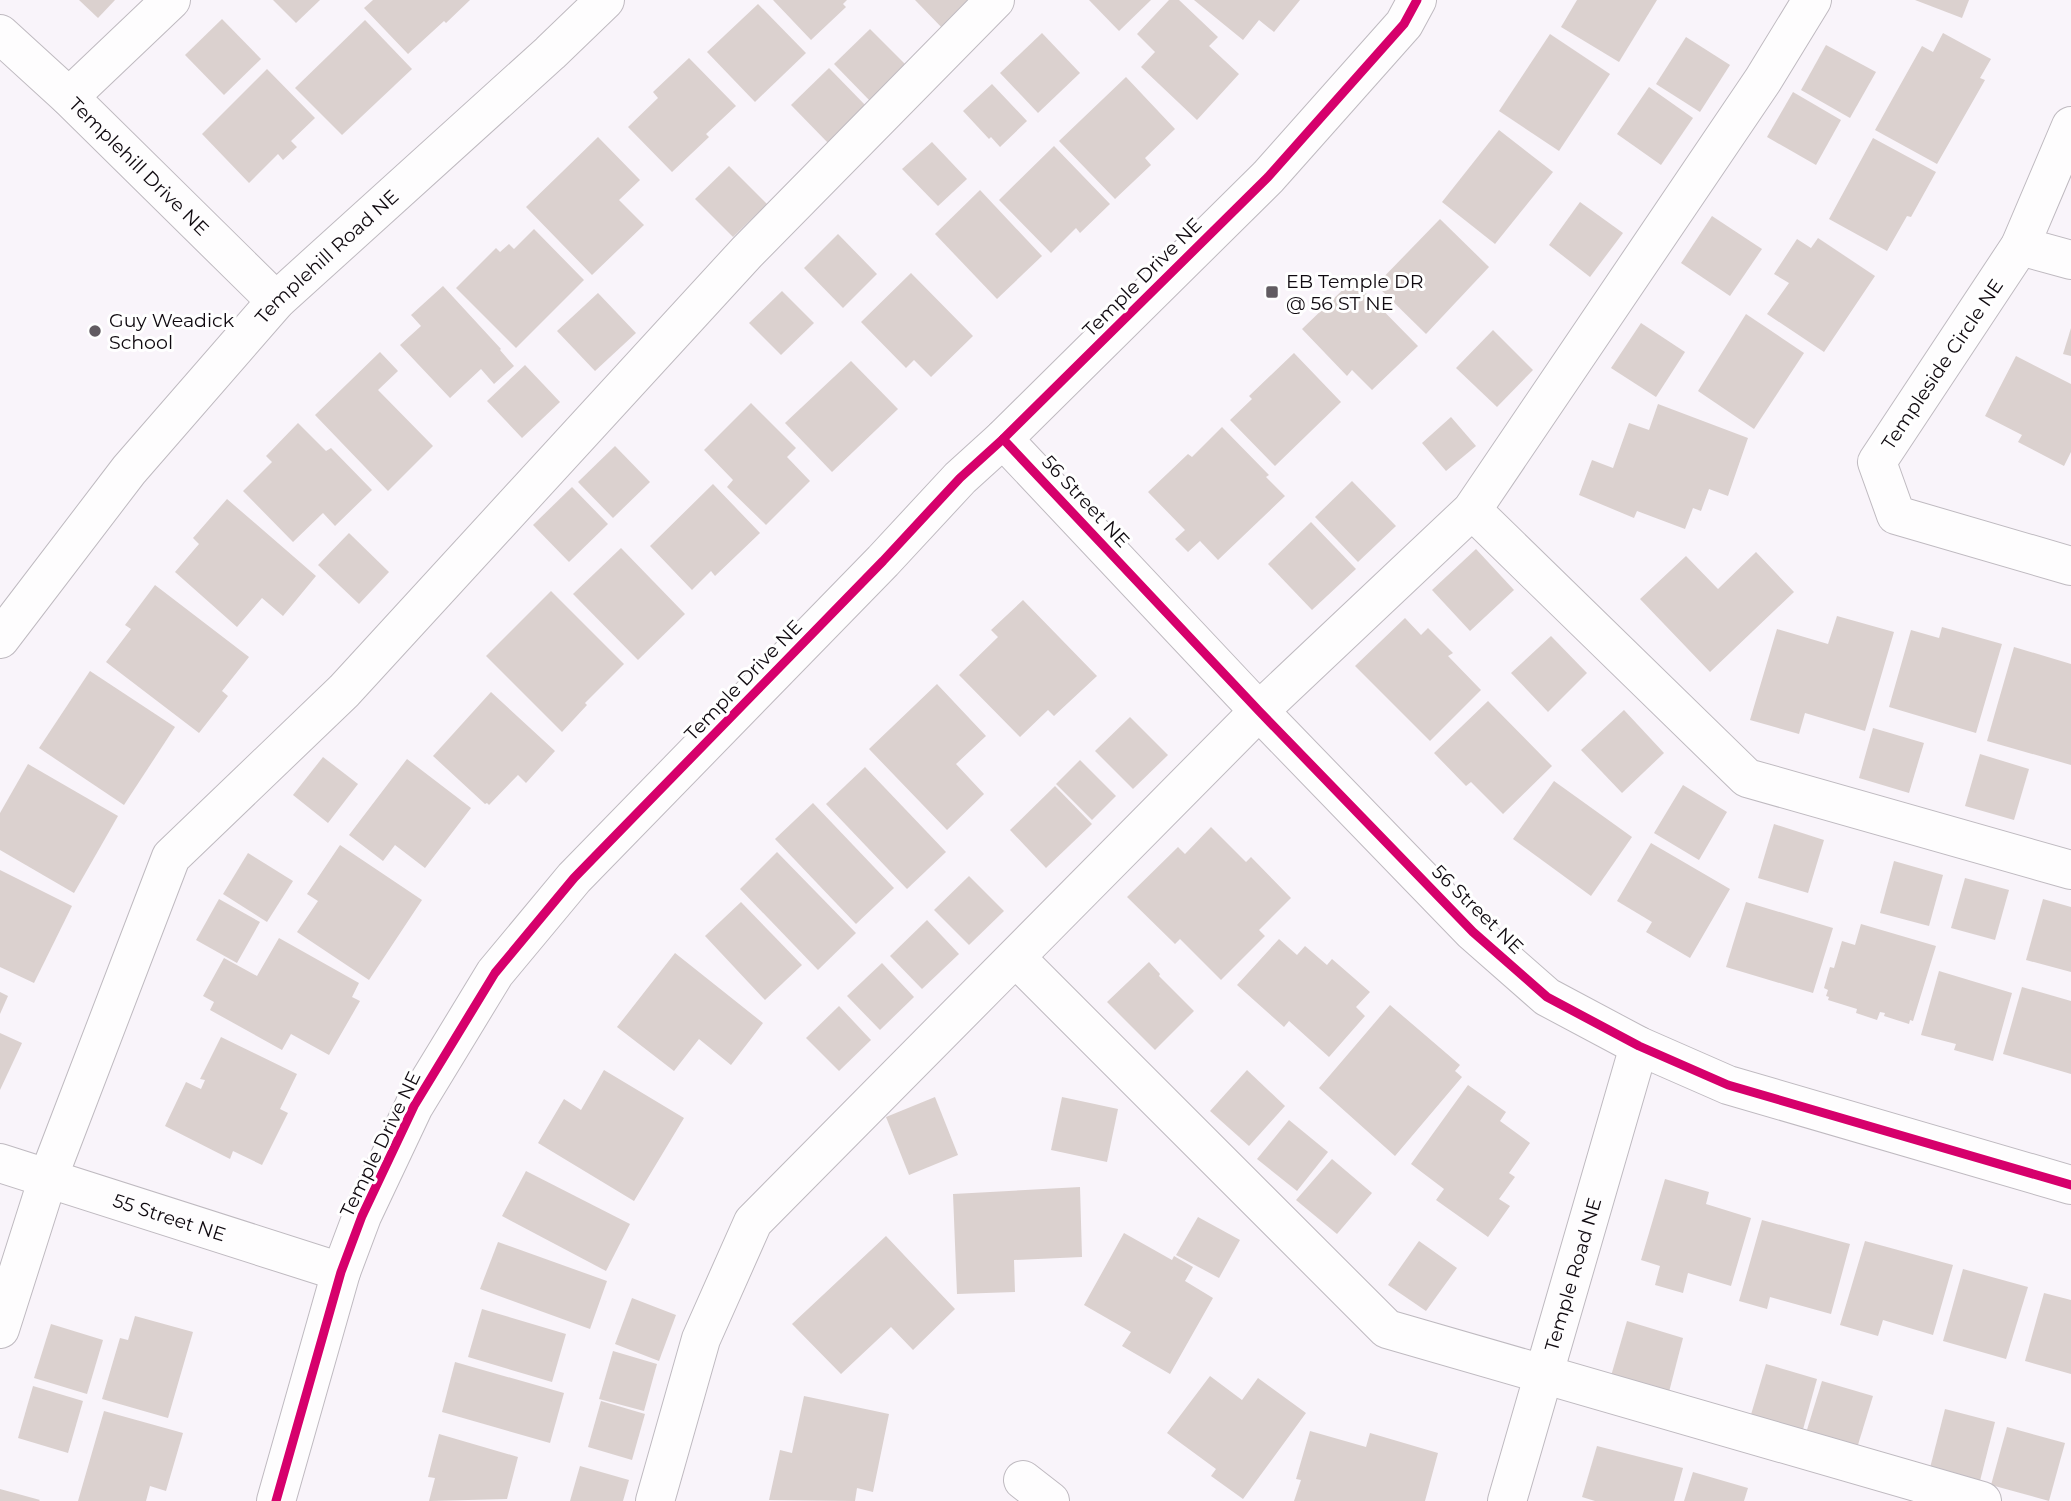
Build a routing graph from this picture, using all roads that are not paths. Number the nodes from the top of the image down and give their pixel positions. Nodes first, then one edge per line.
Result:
1 (171, 0) edge
2 (605, 0) edge
3 (995, 0) edge
4 (1417, 0) edge
5 (1811, 0) edge
6 (0, 34) edge
7 (69, 97) junction
8 (2071, 127) edge
9 (2020, 246) junction
10 (2071, 260) edge
11 (276, 301) junction
12 (1003, 439) junction
13 (1472, 510) junction
14 (2071, 566) edge
15 (0, 639) edge
16 (1259, 711) junction
17 (2071, 870) edge
18 (1016, 958) junction
19 (1640, 1046) junction
20 (0, 1163) edge
21 (48, 1178) junction
22 (2071, 1185) edge
23 (341, 1272) junction
24 (0, 1329) edge
25 (1544, 1374) junction
26 (276, 1501) edge
27 (655, 1501) edge
28 (1507, 1501) edge
29 (1982, 1501) edge

1 - 7 street
2 - 11 street, Templehill Road NE
3 - 21 street
4 - 12 street, Temple Drive NE
5 - 13 street
6 - 7 street, Templehill Drive NE
7 - 11 street, Templehill Drive NE
8 - 9 street, Templeside Circle NE
9 - 10 street
9 - 14 street, Templeside Circle NE
11 - 15 street, Templehill Road NE
12 - 16 street, 56 Street NE
12 - 23 street, Temple Drive NE
13 - 16 street
13 - 17 street
16 - 18 street
16 - 19 street, 56 Street NE
18 - 25 street
18 - 27 street
19 - 22 street, 56 Street NE
19 - 25 street, Temple Road NE
20 - 21 street, 55 Street NE
21 - 23 street, 55 Street NE
21 - 24 street
23 - 26 street, Temple Drive NE
25 - 28 street, Temple Road NE
25 - 29 street

